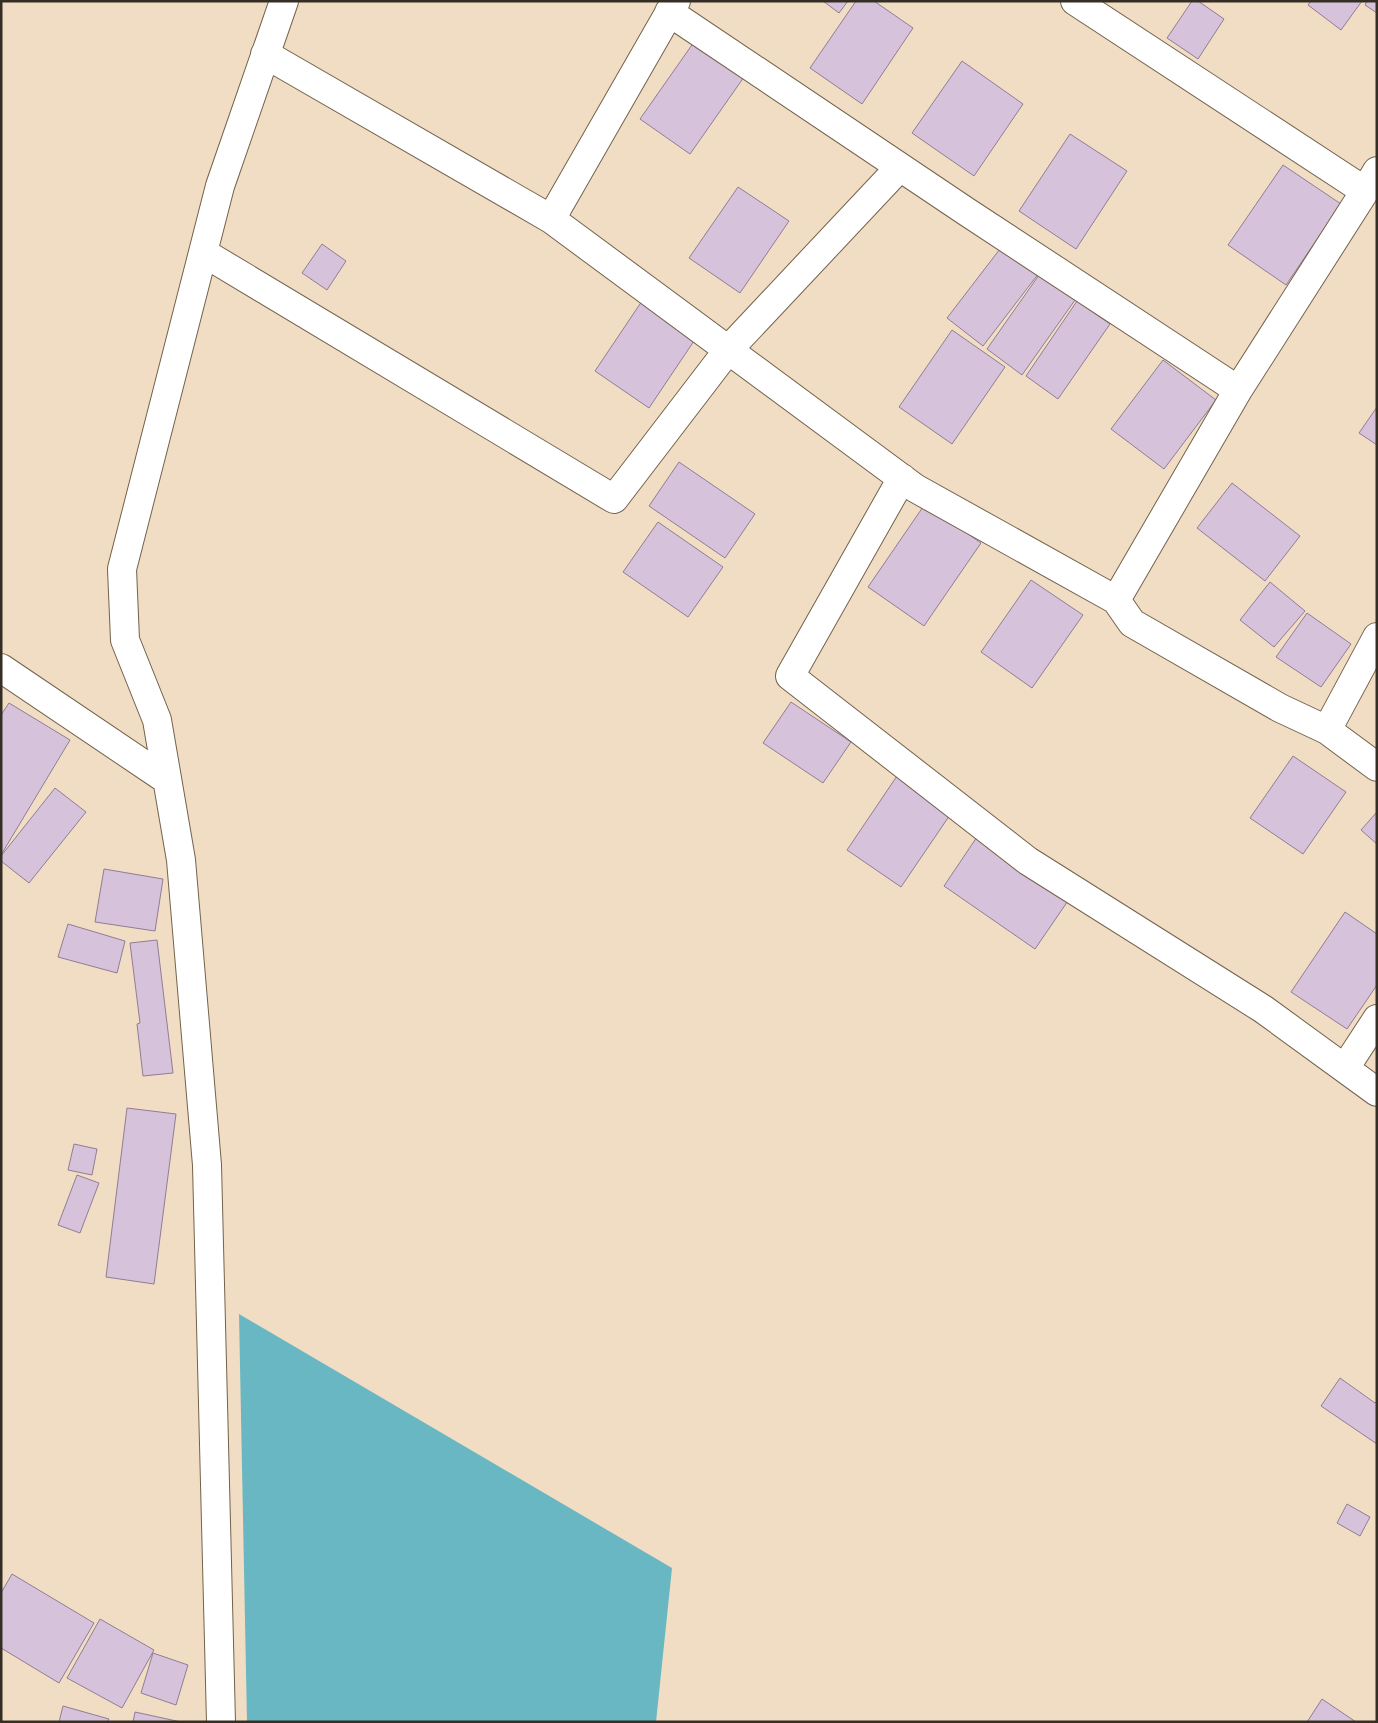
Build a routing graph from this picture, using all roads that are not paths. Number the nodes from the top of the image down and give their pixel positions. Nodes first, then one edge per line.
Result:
1 (284, 1) edge
2 (1075, 1) edge
3 (673, 6) edge
4 (266, 54) junction
5 (900, 167) junction
6 (1371, 181) edge
7 (551, 219) junction
8 (204, 253) junction
9 (728, 350) junction
10 (1238, 390) junction
11 (902, 478) junction
12 (1116, 600) junction
13 (1377, 636) edge
14 (1, 668) edge
15 (1328, 730) junction
16 (1377, 767) edge
17 (167, 780) junction
18 (1377, 1019) edge
19 (1345, 1068) junction
20 (1377, 1092) edge
21 (221, 1722) edge

1 - 4 street
2 - 6 street
3 - 5 street
3 - 7 street
4 - 7 street
4 - 8 street
5 - 9 street
5 - 10 street
6 - 10 street
7 - 9 street
8 - 9 street
8 - 17 street
9 - 11 street
10 - 12 street
11 - 12 street
11 - 19 street
12 - 15 street
13 - 15 street
14 - 17 street
15 - 16 street
17 - 21 street
18 - 19 street
19 - 20 street

